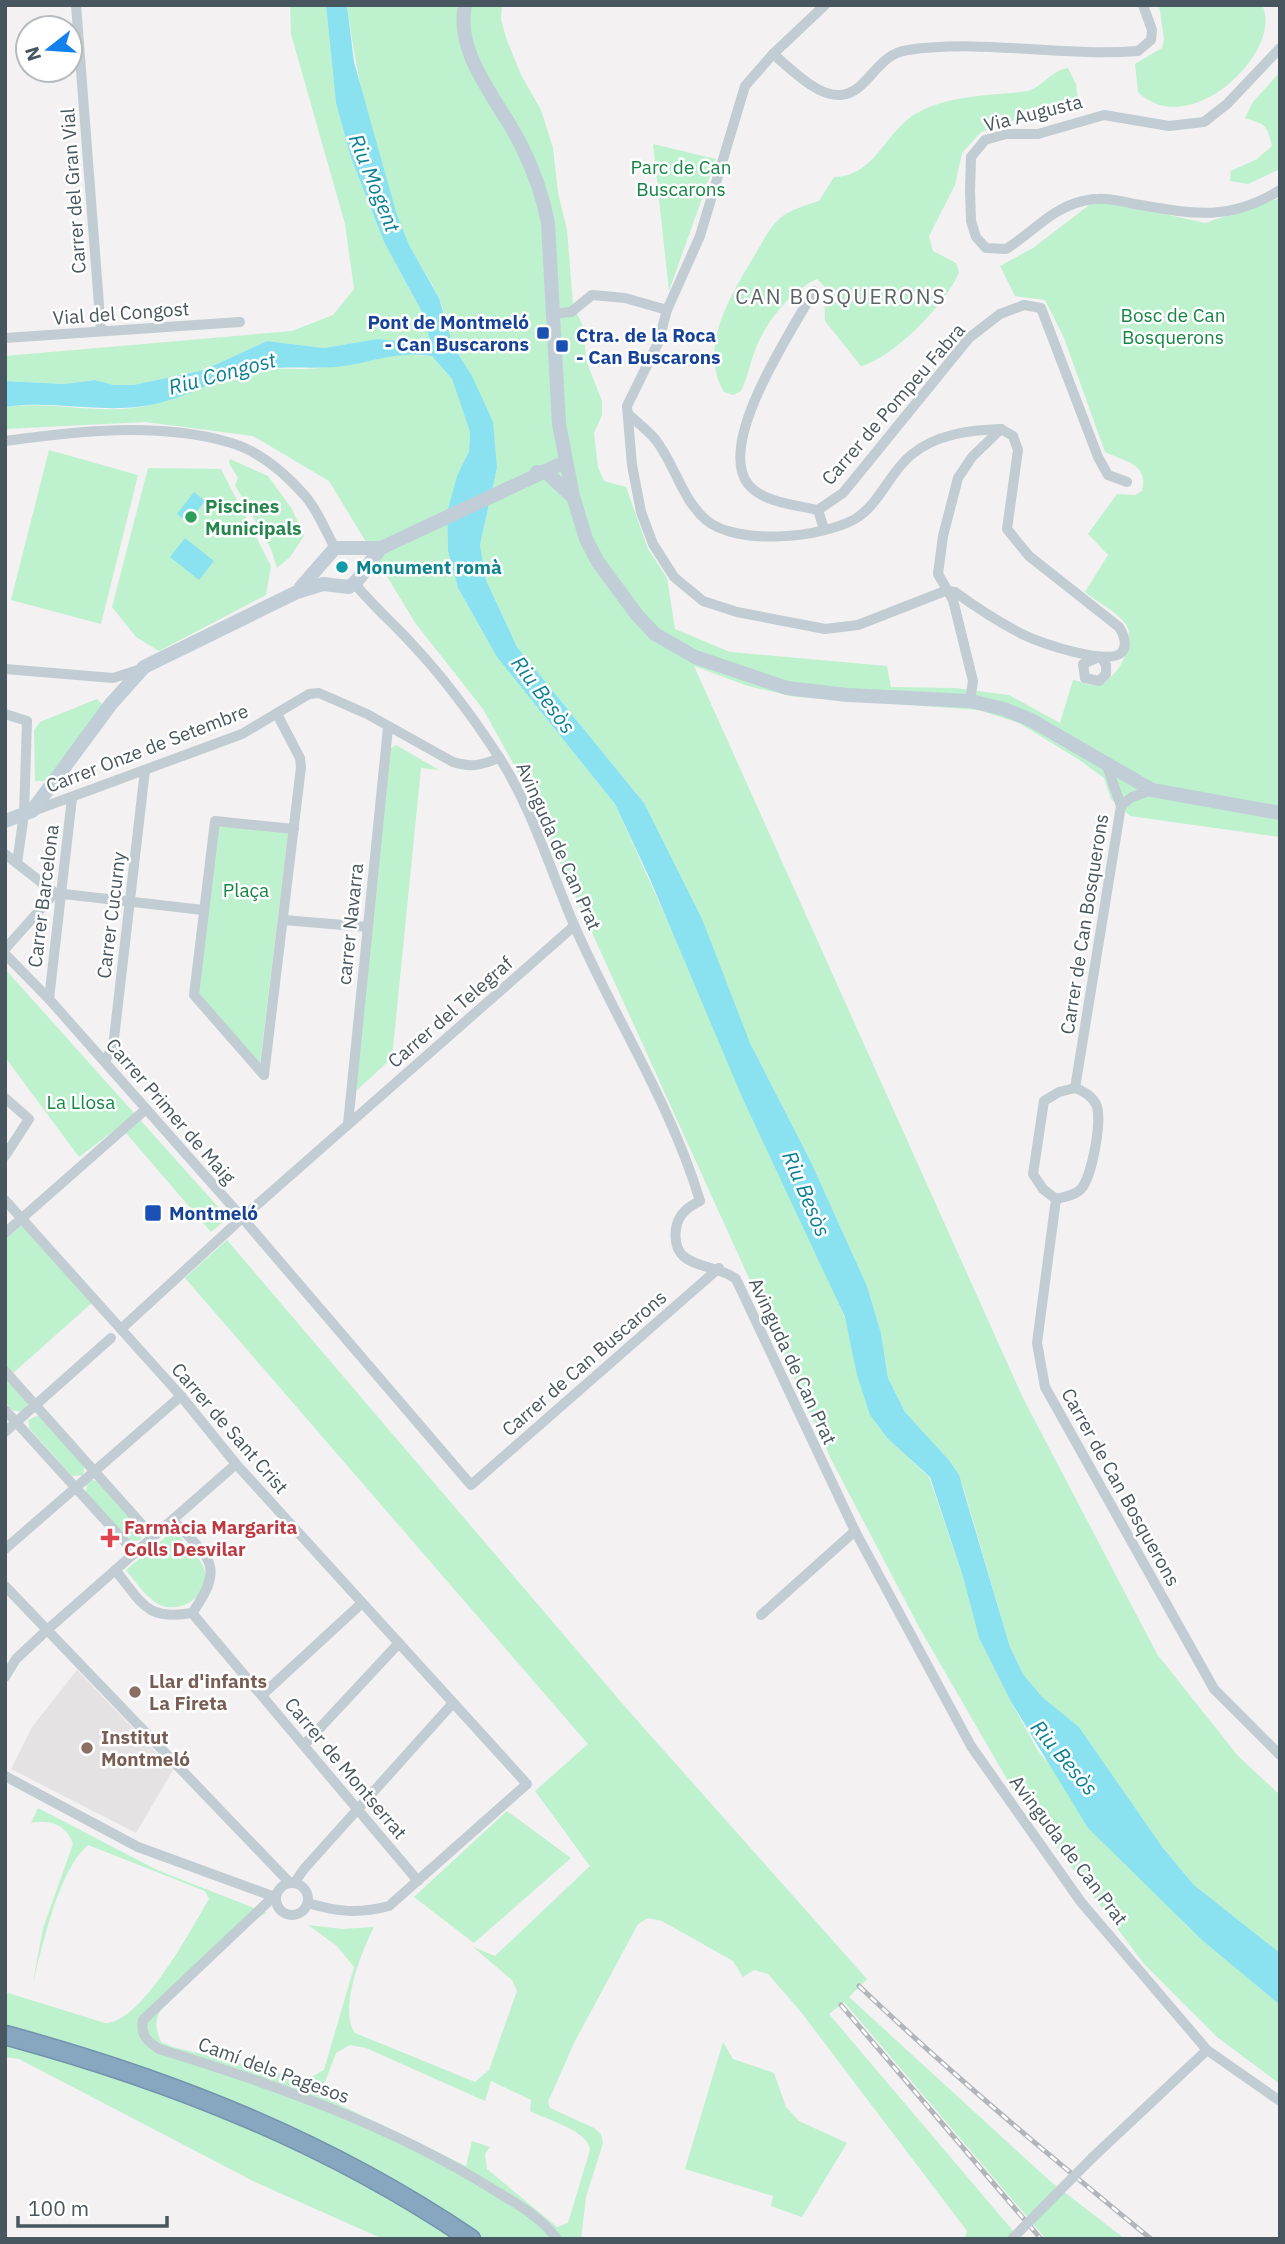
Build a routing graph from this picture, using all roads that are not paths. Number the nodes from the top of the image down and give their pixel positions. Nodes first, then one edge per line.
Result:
1 (76, 5) edge
2 (465, 5) edge
3 (825, 5) edge
4 (1136, 5) edge
5 (1145, 10) edge
6 (1280, 48) edge
7 (773, 54) junction
8 (1280, 190) edge
9 (814, 292) dead end
10 (667, 310) junction
11 (551, 314) junction
12 (240, 323) dead end
13 (101, 331) junction
14 (5, 338) edge
15 (628, 414) junction
16 (559, 424) junction
17 (1001, 429) junction
18 (5, 441) edge
19 (565, 461) junction
20 (533, 474) junction
21 (1127, 482) dead end
22 (573, 496) junction
23 (818, 510) junction
24 (824, 529) junction
25 (342, 548) junction
26 (382, 548) junction
27 (322, 566) junction
28 (363, 571) junction
29 (331, 584) junction
30 (355, 584) junction
31 (945, 590) junction
32 (297, 592) junction
33 (144, 667) junction
34 (5, 669) edge
35 (113, 678) junction
36 (120, 692) junction
37 (970, 701) junction
38 (5, 714) edge
39 (276, 715) junction
40 (387, 728) junction
41 (499, 758) junction
42 (1107, 766) junction
43 (145, 770) junction
44 (1152, 790) junction
45 (72, 797) junction
46 (1121, 806) junction
47 (28, 812) junction
48 (1280, 813) edge
49 (5, 821) edge
50 (294, 829) junction
51 (5, 854) edge
52 (17, 863) junction
53 (58, 893) junction
54 (131, 903) junction
55 (203, 910) junction
56 (284, 920) junction
57 (574, 926) junction
58 (367, 927) junction
59 (5, 952) edge
60 (48, 999) junction
61 (104, 1061) junction
62 (1074, 1088) junction
63 (5, 1098) edge
64 (146, 1109) junction
65 (348, 1124) junction
66 (5, 1156) edge
67 (1056, 1199) junction
68 (5, 1200) edge
69 (22, 1217) junction
70 (242, 1218) junction
71 (5, 1233) edge
72 (720, 1268) junction
73 (121, 1329) junction
74 (111, 1338) dead end
75 (5, 1371) edge
76 (181, 1396) junction
77 (36, 1405) junction
78 (5, 1410) edge
79 (16, 1422) junction
80 (5, 1432) edge
81 (236, 1464) junction
82 (95, 1471) junction
83 (471, 1485) joint
84 (75, 1488) junction
85 (173, 1520) junction
86 (855, 1531) junction
87 (153, 1537) junction
88 (5, 1549) edge
89 (135, 1553) junction
90 (115, 1570) junction
91 (5, 1586) edge
92 (362, 1603) junction
93 (192, 1613) junction
94 (761, 1615) dead end
95 (47, 1630) junction
96 (399, 1643) junction
97 (5, 1677) edge
98 (261, 1695) junction
99 (453, 1703) junction
100 (304, 1745) junction
101 (1280, 1755) edge
102 (5, 1776) edge
103 (358, 1809) junction
104 (418, 1881) junction
105 (292, 1882) junction
106 (274, 1897) junction
107 (308, 1903) junction
108 (5, 2035) edge
109 (5, 2043) edge
110 (1207, 2050) junction
111 (172, 2087) junction
112 (1280, 2101) edge
113 (471, 2239) edge
114 (557, 2239) edge
115 (1012, 2239) edge

1 - 13 street, Carrer del Gran Vial
2 - 11 street
3 - 7 street
4 - 5 street
5 - 7 street
6 - 8 street, Via Augusta
7 - 10 street
9 - 23 street
10 - 11 street
10 - 15 street
11 - 16 street
12 - 13 street, Vial del Congost
13 - 14 street, Vial del Congost
15 - 24 street
15 - 31 street
16 - 19 street
16 - 20 street
17 - 24 street
17 - 31 street
17 - 31 street
18 - 25 street
19 - 20 street
19 - 22 street
20 - 22 street
20 - 26 street
21 - 23 street, Carrer de Pompeu Fabra
22 - 37 street
23 - 24 street
25 - 26 street
25 - 27 street
25 - 28 street
26 - 28 street
27 - 29 street
27 - 32 street
28 - 30 street
29 - 30 street
29 - 32 street
30 - 41 street, Avinguda de Can Prat
31 - 37 street
32 - 33 street
33 - 35 street
33 - 36 street
34 - 35 street
35 - 36 street
36 - 47 street
37 - 42 street
38 - 47 street
39 - 40 street, Carrer Onze de Setembre
39 - 43 street, Carrer Onze de Setembre
39 - 50 street
40 - 41 street, Carrer Onze de Setembre
40 - 58 street, carrer Navarra
41 - 57 street, Avinguda de Can Prat
42 - 44 street
42 - 46 street, Carrer de Can Bosquerons
43 - 45 street, Carrer Onze de Setembre
43 - 54 street, Carrer Cucurny
44 - 46 street, Carrer de Can Bosquerons
44 - 48 street
45 - 47 street, Carrer Onze de Setembre
45 - 53 street, Carrer Barcelona
46 - 62 street, Carrer de Can Bosquerons
47 - 49 street
47 - 52 street
50 - 55 street
50 - 56 street
51 - 52 street
52 - 53 street
53 - 54 street
53 - 59 street
53 - 60 street, Carrer Barcelona
54 - 55 street
54 - 61 street, Carrer Cucurny
55 - 56 street
56 - 58 street
57 - 65 street, Carrer del Telegraf
57 - 72 street, Avinguda de Can Prat
58 - 65 street, carrer Navarra
59 - 60 street, Carrer Primer de Maig
60 - 61 street, Carrer Primer de Maig
61 - 64 street, Carrer Primer de Maig
62 - 67 street
62 - 67 street
63 - 66 street
64 - 69 street
64 - 70 street, Carrer Primer de Maig
65 - 70 street, Carrer del Telegraf
67 - 101 street, Carrer de Can Bosquerons
68 - 69 street, Carrer de Sant Crist
69 - 71 street
69 - 73 street, Carrer de Sant Crist
70 - 73 street, Carrer del Telegraf
70 - 83 street, Carrer Primer de Maig
72 - 83 street, Carrer de Can Buscarons
72 - 86 street, Avinguda de Can Prat
73 - 76 street, Carrer de Sant Crist
74 - 77 street
75 - 77 street
76 - 81 street, Carrer de Sant Crist
76 - 82 street
77 - 79 street
77 - 82 street
78 - 79 street
79 - 80 street
79 - 84 street
81 - 85 street
81 - 92 street, Carrer de Sant Crist
82 - 84 street
82 - 87 street
84 - 88 street
84 - 89 street
85 - 87 street
85 - 93 street
86 - 94 street
86 - 110 street, Avinguda de Can Prat
87 - 89 street
89 - 90 street
90 - 93 street
90 - 95 street
91 - 95 street
92 - 96 street, Carrer de Sant Crist
92 - 98 street
93 - 98 street, Carrer de Montserrat
95 - 97 street
95 - 105 street
96 - 99 street, Carrer de Sant Crist
96 - 100 street
98 - 100 street, Carrer de Montserrat
99 - 103 street
99 - 104 street, Carrer de Sant Crist
100 - 103 street, Carrer de Montserrat
102 - 106 street
103 - 104 street, Carrer de Montserrat
103 - 105 street
104 - 107 street
105 - 106 street
105 - 107 street
106 - 107 street
106 - 114 street, Camí dels Pagesos
108 - 111 highway
109 - 111 highway
110 - 112 street, Avinguda de Can Prat
110 - 115 street, bridge
111 - 113 highway

